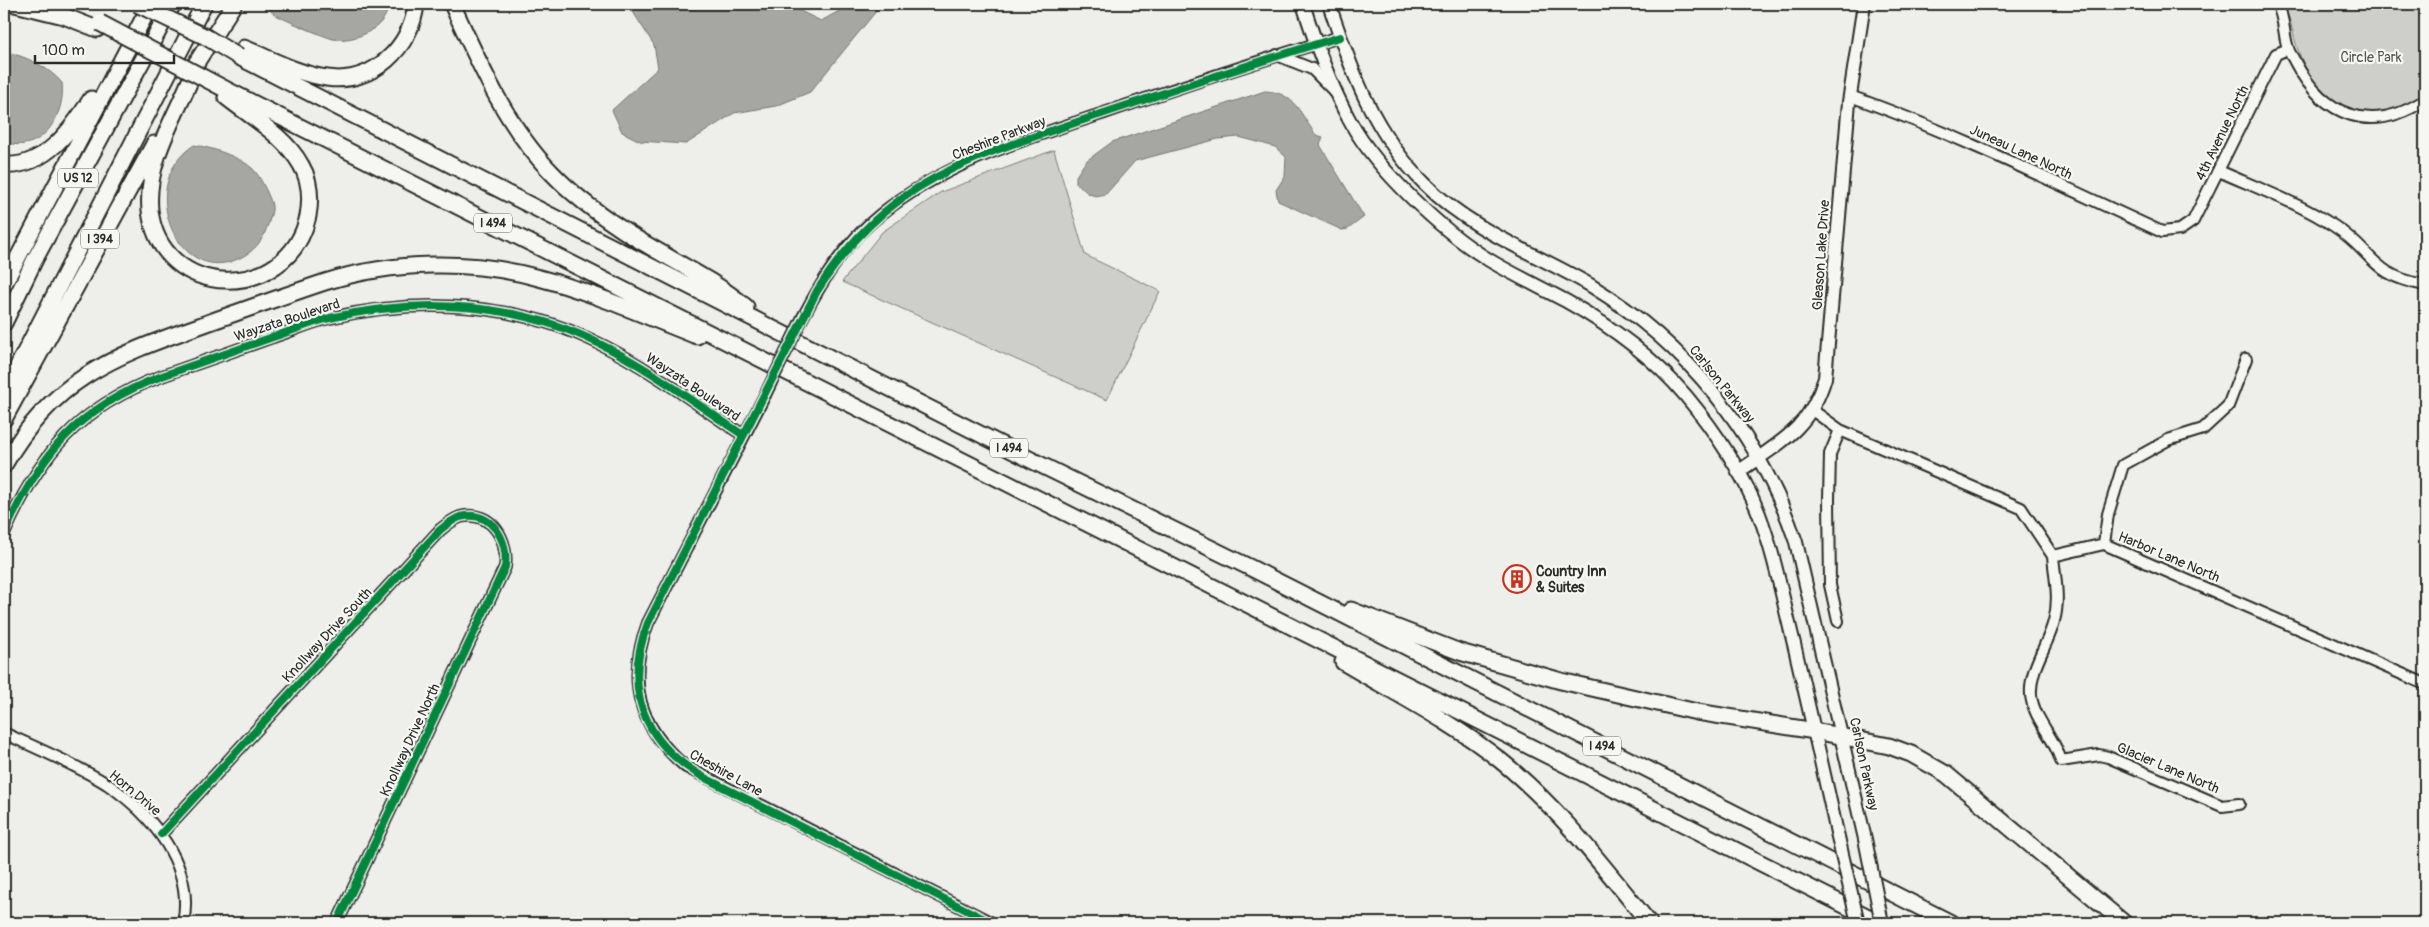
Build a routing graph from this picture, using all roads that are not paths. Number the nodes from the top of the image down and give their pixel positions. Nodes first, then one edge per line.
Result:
1 (14, 4) edge
2 (61, 4) edge
3 (137, 4) edge
4 (173, 4) edge
5 (204, 4) edge
6 (227, 4) edge
7 (234, 4) edge
8 (416, 4) edge
9 (452, 4) edge
10 (1303, 4) edge
11 (1329, 4) edge
12 (1864, 4) edge
13 (2277, 4) edge
14 (150, 6) edge
15 (99, 26) junction
16 (210, 34) junction
17 (1340, 37) junction
18 (1316, 44) junction
19 (2288, 49) junction
20 (242, 53) junction
21 (1277, 55) junction
22 (194, 65) junction
23 (113, 76) junction
24 (222, 91) junction
25 (1336, 92) junction
26 (1850, 96) junction
27 (2425, 100) edge
28 (4, 165) edge
29 (2220, 171) junction
30 (2180, 230) joint
31 (4, 284) edge
32 (2425, 285) edge
33 (4, 323) edge
34 (766, 324) junction
35 (2246, 359) dead end
36 (762, 360) junction
37 (4, 393) edge
38 (765, 395) joint
39 (1812, 410) junction
40 (4, 419) edge
41 (1840, 430) junction
42 (743, 435) junction
43 (1758, 458) junction
44 (4, 466) edge
45 (1738, 472) junction
46 (4, 534) edge
47 (2104, 544) junction
48 (2053, 556) junction
49 (505, 567) joint
50 (1253, 569) junction
51 (1242, 604) junction
52 (1838, 621) dead end
53 (2425, 684) edge
54 (1815, 731) junction
55 (4, 733) edge
56 (1842, 736) junction
57 (2239, 804) dead end
58 (161, 834) junction
59 (183, 923) edge
60 (337, 923) edge
61 (992, 923) edge
62 (1649, 923) edge
63 (1858, 923) edge
64 (1881, 923) edge
65 (1951, 923) edge
66 (2124, 923) edge

1 - 15 highway
2 - 15 highway
3 - 14 highway, bridge
4 - 33 highway, US 12
5 - 37 highway, US 12
6 - 16 highway
7 - 16 highway
8 - 20 highway
9 - 34 highway
10 - 18 main road
11 - 17 main road, Carlson Parkway
12 - 26 main road, Gleason Lake Drive
13 - 19 street
14 - 16 highway, bridge
14 - 23 highway
15 - 22 highway, bridge
16 - 20 highway, bridge
16 - 22 highway, I 394
17 - 18 street, Cheshire Parkway
17 - 43 main road, Carlson Parkway
18 - 21 street, Cheshire Parkway
18 - 25 main road
19 - 27 street
19 - 29 street, 4th Avenue North
20 - 34 highway, I 494
21 - 25 street
21 - 38 street, Cheshire Parkway, bridge
22 - 24 highway, bridge
22 - 24 highway
22 - 40 highway, I 394
23 - 28 highway
23 - 31 highway
24 - 36 highway, I 494
25 - 45 main road
26 - 30 street, Juneau Lane North
26 - 39 main road, Gleason Lake Drive
29 - 30 street, 4th Avenue North
29 - 32 street
34 - 50 highway, I 494
35 - 47 street
36 - 44 highway
36 - 51 highway, I 494
38 - 42 street, Cheshire Lane
39 - 41 street
39 - 43 main road, Gleason Lake Drive
41 - 48 street
41 - 52 street
42 - 46 street, Wayzata Boulevard
42 - 61 street, Cheshire Lane
43 - 45 main road, Gleason Lake Drive
43 - 56 main road, Carlson Parkway
45 - 54 main road
47 - 48 street, Harbor Lane North
47 - 53 street, Harbor Lane North
48 - 57 street, Glacier Lane North
49 - 58 street, Knollway Drive South
49 - 60 street, Knollway Drive North
50 - 54 highway
50 - 65 highway, I 494
51 - 62 highway
51 - 64 highway, I 494
54 - 56 highway
54 - 63 main road, bridge
55 - 58 street, Horn Drive
56 - 64 main road, Carlson Parkway, bridge
56 - 66 highway
58 - 59 street, Horn Drive

